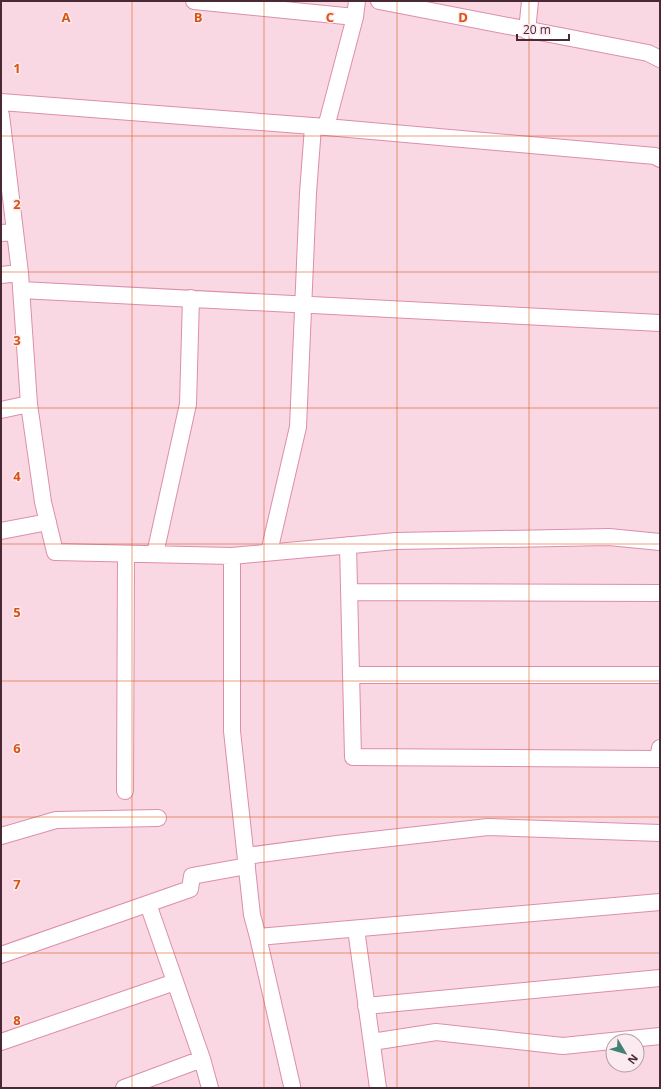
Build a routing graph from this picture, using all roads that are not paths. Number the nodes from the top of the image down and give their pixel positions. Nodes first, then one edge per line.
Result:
1 (194, 1) edge
2 (357, 1) edge
3 (379, 1) edge
4 (530, 1) edge
5 (355, 17) junction
6 (527, 31) junction
7 (660, 59) edge
8 (1, 102) edge
9 (1, 115) edge
10 (319, 127) junction
11 (3, 150) edge
12 (660, 159) edge
13 (8, 232) edge
14 (20, 273) junction
15 (1, 275) edge
16 (21, 290) junction
17 (192, 298) junction
18 (304, 303) junction
19 (660, 323) edge
20 (29, 404) junction
21 (1, 410) edge
22 (48, 522) junction
23 (1, 531) edge
24 (660, 542) edge
25 (348, 545) junction
26 (269, 552) junction
27 (126, 554) junction
28 (155, 554) junction
29 (232, 556) junction
30 (349, 592) junction
31 (660, 593) edge
32 (351, 675) junction
33 (660, 675) edge
34 (660, 748) edge
35 (125, 791) dead end
36 (158, 818) dead end
37 (660, 832) edge
38 (1, 836) edge
39 (246, 861) junction
40 (660, 902) edge
41 (148, 904) junction
42 (356, 929) junction
43 (258, 938) junction
44 (1, 955) edge
45 (660, 978) edge
46 (175, 982) junction
47 (366, 1006) junction
48 (660, 1036) edge
49 (1, 1042) edge
50 (372, 1042) junction
51 (202, 1059) junction
52 (292, 1086) dead end
53 (124, 1088) edge
54 (210, 1088) edge
55 (378, 1088) edge

1 - 5 street
2 - 5 street
3 - 6 street
4 - 6 street
5 - 10 street
6 - 7 street
8 - 10 street
9 - 11 street
10 - 12 street
10 - 18 street
11 - 13 street
13 - 14 street
14 - 15 street
14 - 16 street
16 - 17 street
16 - 20 street
17 - 18 street
17 - 28 street
18 - 19 street
18 - 26 street
20 - 21 street
20 - 22 street
22 - 23 street
22 - 27 street
24 - 25 street
25 - 26 street
25 - 30 street
26 - 29 street
27 - 28 street
27 - 35 street
28 - 29 street
29 - 39 street
30 - 31 street
30 - 32 street
32 - 33 street
32 - 34 street
36 - 38 street
37 - 39 street
39 - 41 street
39 - 43 street
40 - 42 street
41 - 44 street
41 - 46 street
42 - 43 street
42 - 47 street
43 - 52 street
45 - 47 street
46 - 49 street
46 - 51 street
47 - 50 street
48 - 50 street
50 - 55 street
51 - 53 street
51 - 54 street

